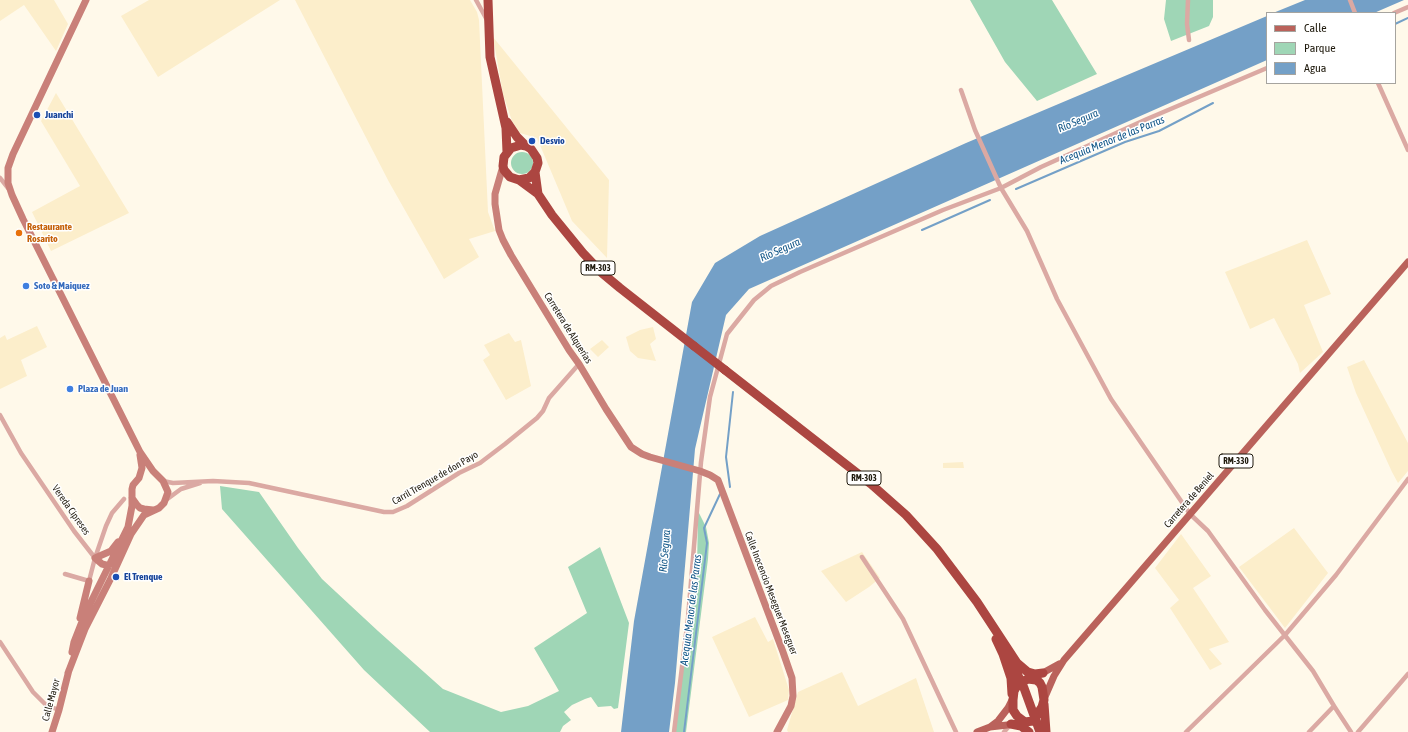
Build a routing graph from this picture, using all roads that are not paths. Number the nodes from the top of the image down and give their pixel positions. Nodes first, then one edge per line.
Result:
1 (86, 0) edge
2 (476, 0) edge
3 (488, 0) edge
4 (1188, 0) edge
5 (1350, 0) edge
6 (1408, 7) edge
7 (1355, 12) edge
8 (1396, 12) edge
9 (489, 24) junction
10 (1189, 40) dead end
11 (1266, 68) edge
12 (1378, 84) edge
13 (961, 90) dead end
14 (502, 109) junction
15 (526, 146) junction
16 (1408, 150) edge
17 (506, 152) junction
18 (503, 166) junction
19 (535, 172) junction
20 (0, 178) edge
21 (517, 180) junction
22 (497, 186) junction
23 (1001, 188) junction
24 (10, 189) junction
25 (538, 194) junction
26 (1408, 262) edge
27 (579, 364) junction
28 (0, 415) edge
29 (140, 452) junction
30 (700, 472) junction
31 (157, 476) junction
32 (139, 478) junction
33 (1408, 479) edge
34 (163, 481) junction
35 (213, 481) junction
36 (132, 498) junction
37 (124, 499) dead end
38 (166, 500) junction
39 (153, 510) junction
40 (1190, 514) junction
41 (128, 527) junction
42 (126, 543) junction
43 (862, 557) dead end
44 (95, 558) junction
45 (110, 565) junction
46 (65, 574) dead end
47 (89, 581) junction
48 (982, 609) junction
49 (1284, 635) junction
50 (0, 642) edge
51 (74, 642) junction
52 (1064, 660) junction
53 (68, 673) junction
54 (1408, 674) edge
55 (1032, 677) junction
56 (1013, 700) junction
57 (1044, 700) junction
58 (1334, 706) junction
59 (59, 710) junction
60 (1036, 718) junction
61 (1011, 724) junction
62 (1025, 726) edge
63 (990, 727) junction
64 (52, 732) edge
65 (674, 732) edge
66 (777, 732) edge
67 (956, 732) edge
68 (977, 732) edge
69 (1004, 732) edge
70 (1040, 732) edge
71 (1046, 732) edge
72 (1186, 732) edge
73 (1309, 732) edge
74 (1351, 732) edge
75 (1358, 732) edge

1 - 24 main road
2 - 9 street
3 - 9 highway, RM-303
4 - 10 street
5 - 7 street
6 - 8 street
9 - 14 highway, RM-303
11 - 23 street
12 - 16 street
13 - 23 street
14 - 15 highway, RM-303
14 - 17 highway, RM-303
15 - 17 highway
15 - 19 highway, RM-303
17 - 18 highway, RM-303
18 - 21 highway, RM-303
18 - 22 main road, Carretera de Alquerías
19 - 21 highway
19 - 25 highway, RM-303
20 - 24 street
21 - 22 main road
21 - 25 highway, RM-303
22 - 27 main road, Carretera de Alquerías
23 - 30 street
23 - 40 street
24 - 29 main road
25 - 48 highway, RM-303, bridge
26 - 40 main road, Carretera de Beniel / RM-330
27 - 30 main road, Carretera de Alquerías
27 - 35 street, Carril Trenque de don Payo
28 - 44 street, Vereda Cipreses
29 - 31 main road
29 - 32 main road
30 - 65 street
30 - 66 main road, Calle Inocencio Meseguer Meseguer
31 - 32 main road
31 - 34 main road
32 - 36 main road
33 - 49 street
34 - 35 street
34 - 38 main road
35 - 38 street
36 - 39 main road
36 - 41 main road
37 - 44 street, Vereda Cipreses
38 - 39 main road
39 - 42 main road
40 - 49 street
40 - 52 main road, Carretera de Beniel / RM-330
41 - 44 main road
41 - 45 main road
42 - 45 main road
42 - 53 main road
43 - 67 street
44 - 45 main road
44 - 47 street
45 - 51 main road
46 - 47 street
47 - 51 main road
48 - 55 highway
48 - 56 highway
49 - 58 street
49 - 72 street
50 - 59 street
51 - 53 main road
52 - 55 main road
52 - 57 main road
53 - 59 main road, Calle Mayor
54 - 75 street
55 - 56 highway
55 - 57 highway
55 - 60 highway
56 - 62 highway
56 - 63 main road
57 - 60 highway
57 - 71 highway
58 - 73 street
58 - 74 street
59 - 64 main road, Calle Mayor
60 - 62 highway
60 - 70 highway
61 - 62 highway
61 - 63 main road
61 - 69 street
63 - 68 main road

